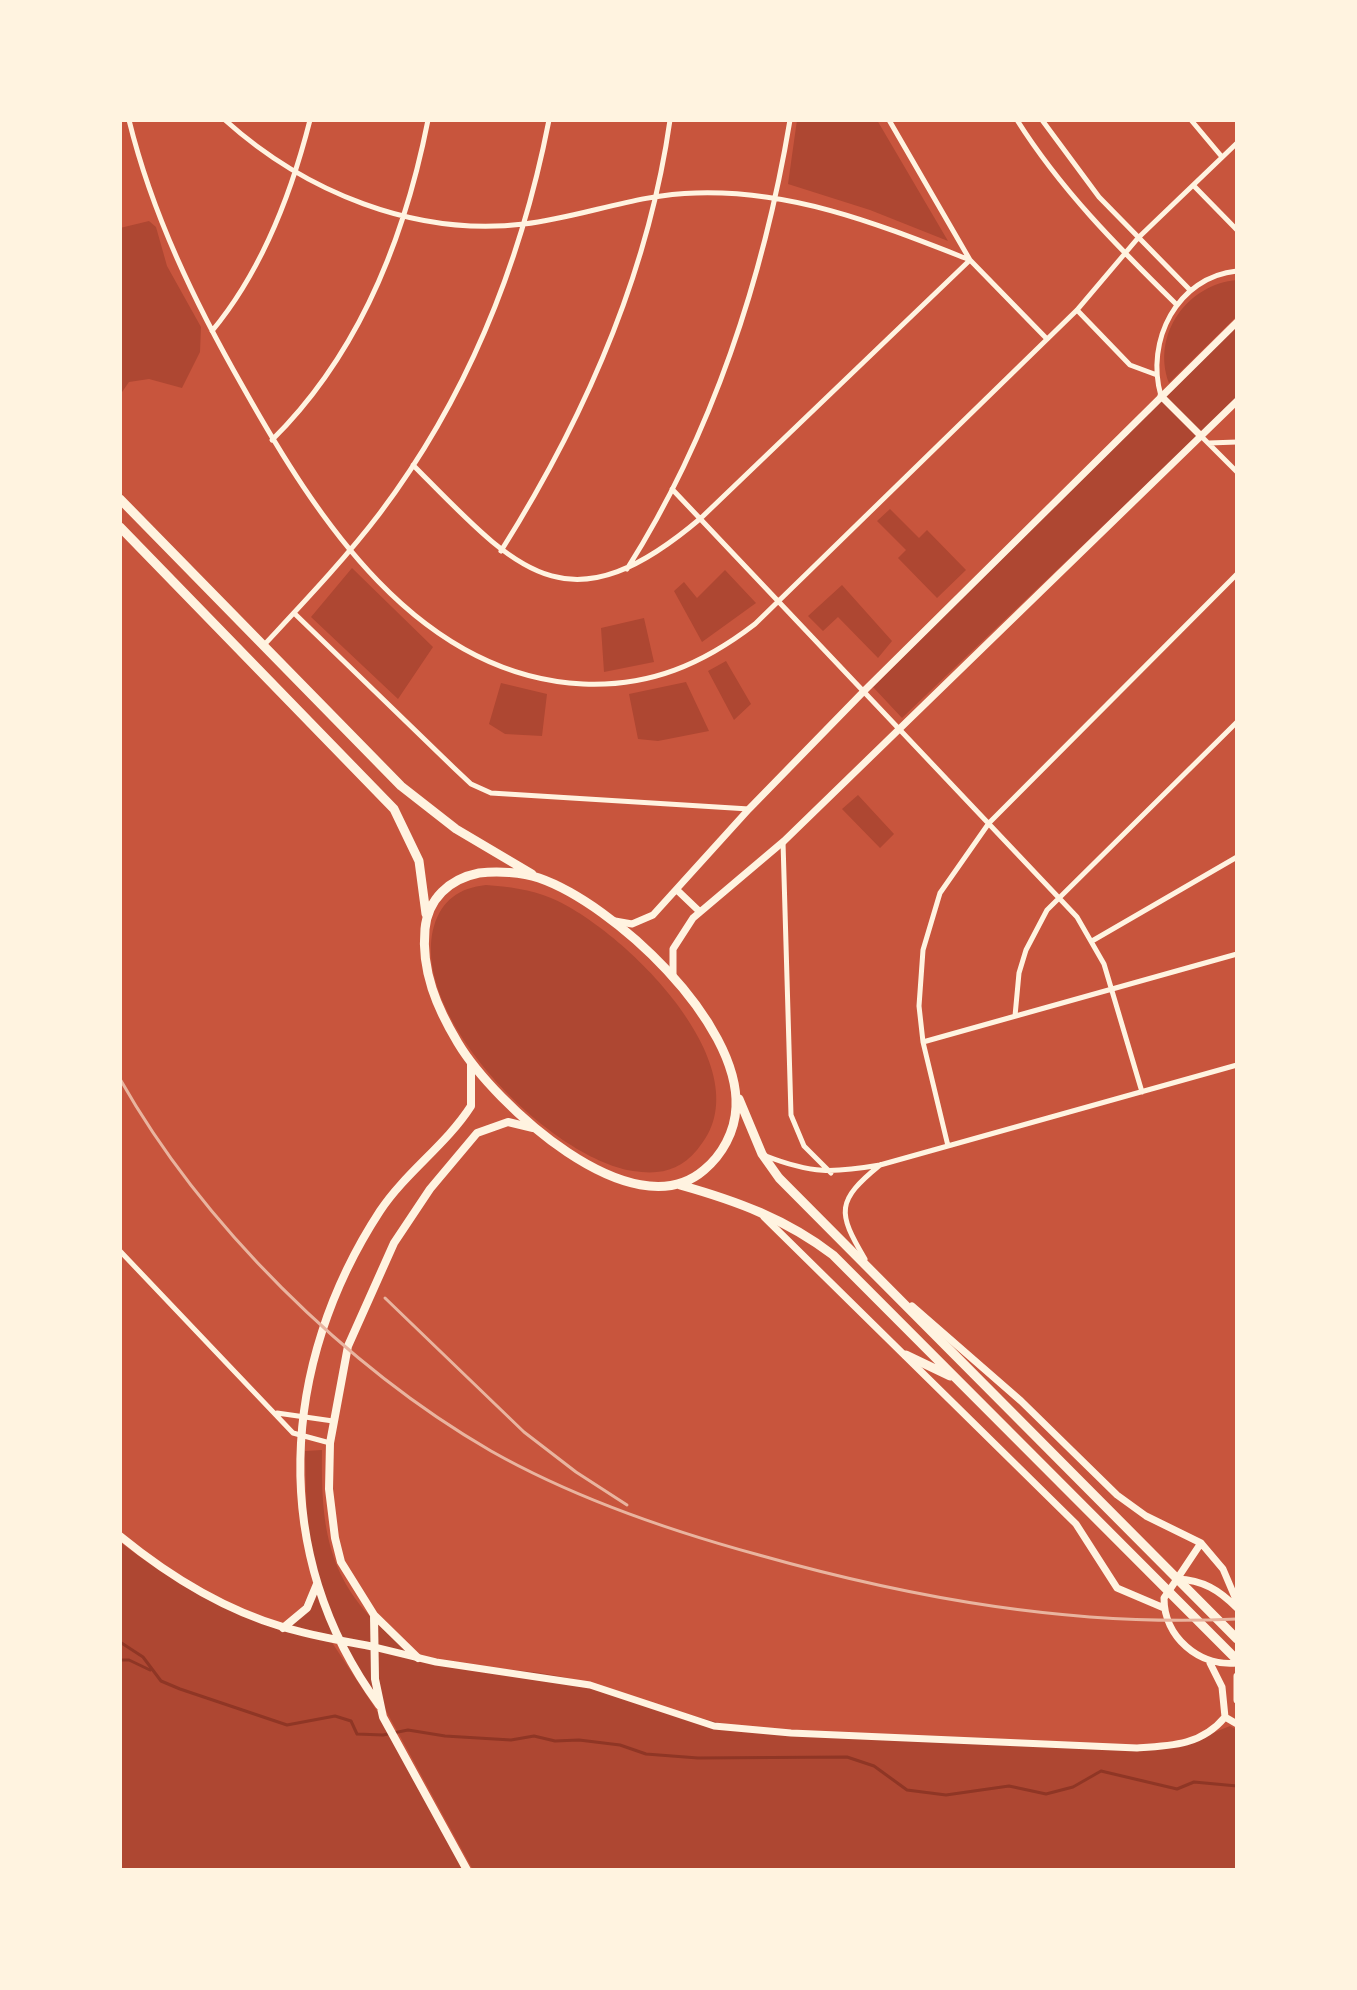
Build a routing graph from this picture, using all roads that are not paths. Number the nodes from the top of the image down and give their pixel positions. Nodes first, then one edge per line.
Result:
1 (129, 120) edge
2 (225, 120) edge
3 (310, 120) edge
4 (428, 120) edge
5 (549, 120) edge
6 (670, 120) edge
7 (790, 120) edge
8 (889, 120) edge
9 (1017, 120) edge
10 (1042, 120) edge
11 (1191, 120) edge
12 (1237, 143) edge
13 (1222, 157) junction
14 (295, 173) junction
15 (1195, 187) junction
16 (656, 195) junction
17 (774, 196) junction
18 (404, 215) junction
19 (525, 224) junction
20 (1237, 230) edge
21 (1138, 238) junction
22 (1126, 254) junction
23 (970, 260) junction
24 (1237, 271) edge
25 (1190, 290) junction
26 (1177, 305) junction
27 (1077, 310) junction
28 (1237, 322) edge
29 (212, 331) junction
30 (1047, 339) junction
31 (1157, 375) junction
32 (1161, 396) junction
33 (1237, 401) edge
34 (272, 440) junction
35 (1204, 440) junction
36 (1237, 442) edge
37 (413, 465) junction
38 (1237, 472) edge
39 (672, 489) junction
40 (120, 499) edge
41 (701, 518) junction
42 (120, 527) edge
43 (351, 550) junction
44 (501, 551) junction
45 (627, 570) junction
46 (1237, 574) edge
47 (778, 604) junction
48 (294, 613) junction
49 (264, 645) junction
50 (865, 690) junction
51 (1237, 722) edge
52 (901, 728) junction
53 (749, 809) junction
54 (989, 823) junction
55 (783, 842) junction
56 (1237, 857) edge
57 (538, 877) junction
58 (677, 890) junction
59 (1059, 895) junction
60 (700, 912) junction
61 (427, 915) junction
62 (613, 921) junction
63 (1092, 941) junction
64 (1237, 954) edge
65 (673, 975) junction
66 (1112, 989) junction
67 (1015, 1016) junction
68 (923, 1042) junction
69 (471, 1062) junction
70 (1237, 1065) edge
71 (735, 1089) junction
72 (1142, 1092) junction
73 (533, 1128) junction
74 (948, 1146) junction
75 (762, 1154) junction
76 (880, 1165) junction
77 (832, 1173) junction
78 (680, 1185) junction
79 (750, 1206) junction
80 (120, 1251) edge
81 (869, 1266) junction
82 (898, 1294) junction
83 (906, 1355) junction
84 (955, 1378) junction
85 (276, 1412) junction
86 (305, 1415) junction
87 (333, 1421) junction
88 (301, 1438) junction
89 (330, 1443) junction
90 (120, 1536) edge
91 (1201, 1543) junction
92 (1177, 1579) junction
93 (317, 1583) junction
94 (1237, 1602) edge
95 (1164, 1608) junction
96 (1237, 1608) edge
97 (374, 1615) junction
98 (283, 1628) junction
99 (337, 1639) junction
100 (1237, 1639) edge
101 (374, 1647) junction
102 (418, 1658) junction
103 (1237, 1661) edge
104 (1210, 1662) junction
105 (1237, 1676) edge
106 (1237, 1700) edge
107 (380, 1706) junction
108 (1225, 1717) junction
109 (1237, 1724) edge
110 (467, 1870) edge

1 - 29 street
2 - 14 street
3 - 14 street
4 - 18 street
5 - 19 street
6 - 16 street
7 - 17 street
8 - 23 street
9 - 22 street
10 - 21 street
11 - 13 street
12 - 13 street
13 - 15 street
14 - 18 street
14 - 29 street
15 - 20 street
15 - 21 street
16 - 17 street
16 - 19 street
16 - 44 street
17 - 23 street
17 - 39 street
18 - 19 street
18 - 34 street
19 - 37 street
21 - 22 street
21 - 25 street
22 - 26 street
22 - 27 street
23 - 30 street
23 - 41 street
24 - 25 street
25 - 26 street
26 - 31 street
27 - 30 street
27 - 31 street
28 - 32 street
29 - 34 street
30 - 47 street
31 - 32 street
32 - 35 street
32 - 50 street
33 - 35 street
34 - 43 street
35 - 36 street
35 - 38 street
35 - 52 street
37 - 43 street
37 - 44 street
39 - 41 street
39 - 45 street
40 - 49 main road
41 - 45 street
41 - 47 street
42 - 61 main road
43 - 47 street
43 - 48 street
44 - 45 street
46 - 54 street
47 - 50 street
48 - 49 street
48 - 53 street
49 - 57 main road
50 - 52 street
50 - 53 street
51 - 59 street
52 - 54 street
52 - 55 street
53 - 58 street
54 - 59 street
54 - 68 street
55 - 60 street
55 - 77 street
56 - 63 street
57 - 61 main road
57 - 62 main road
58 - 60 street
58 - 62 street
59 - 63 street
59 - 67 street
60 - 65 street
61 - 69 main road
62 - 65 main road
63 - 66 street
64 - 66 street
65 - 71 main road
66 - 67 street
66 - 72 street
67 - 68 street
68 - 74 street
69 - 73 main road
69 - 86 main road
70 - 72 street
71 - 75 main road
71 - 78 main road
72 - 74 street
73 - 78 main road
73 - 87 main road
74 - 76 street
75 - 77 street
75 - 81 main road
76 - 77 street
76 - 81 street
78 - 79 main road
79 - 83 street
79 - 84 main road
80 - 85 street
81 - 82 main road
82 - 91 street
82 - 100 main road
83 - 84 main road
83 - 95 street
84 - 103 main road
85 - 86 street
85 - 88 street
86 - 87 street
86 - 88 main road
87 - 89 main road
88 - 89 street
88 - 93 main road
89 - 97 main road
90 - 98 main road
91 - 92 street
91 - 94 street
92 - 95 street
92 - 96 street
93 - 98 main road
93 - 99 main road
95 - 104 street
97 - 101 main road
97 - 102 main road
98 - 99 main road
99 - 101 main road
99 - 107 main road
101 - 102 street
101 - 107 main road
102 - 108 street
103 - 104 street
104 - 108 street
105 - 106 street
107 - 110 main road
108 - 109 street

